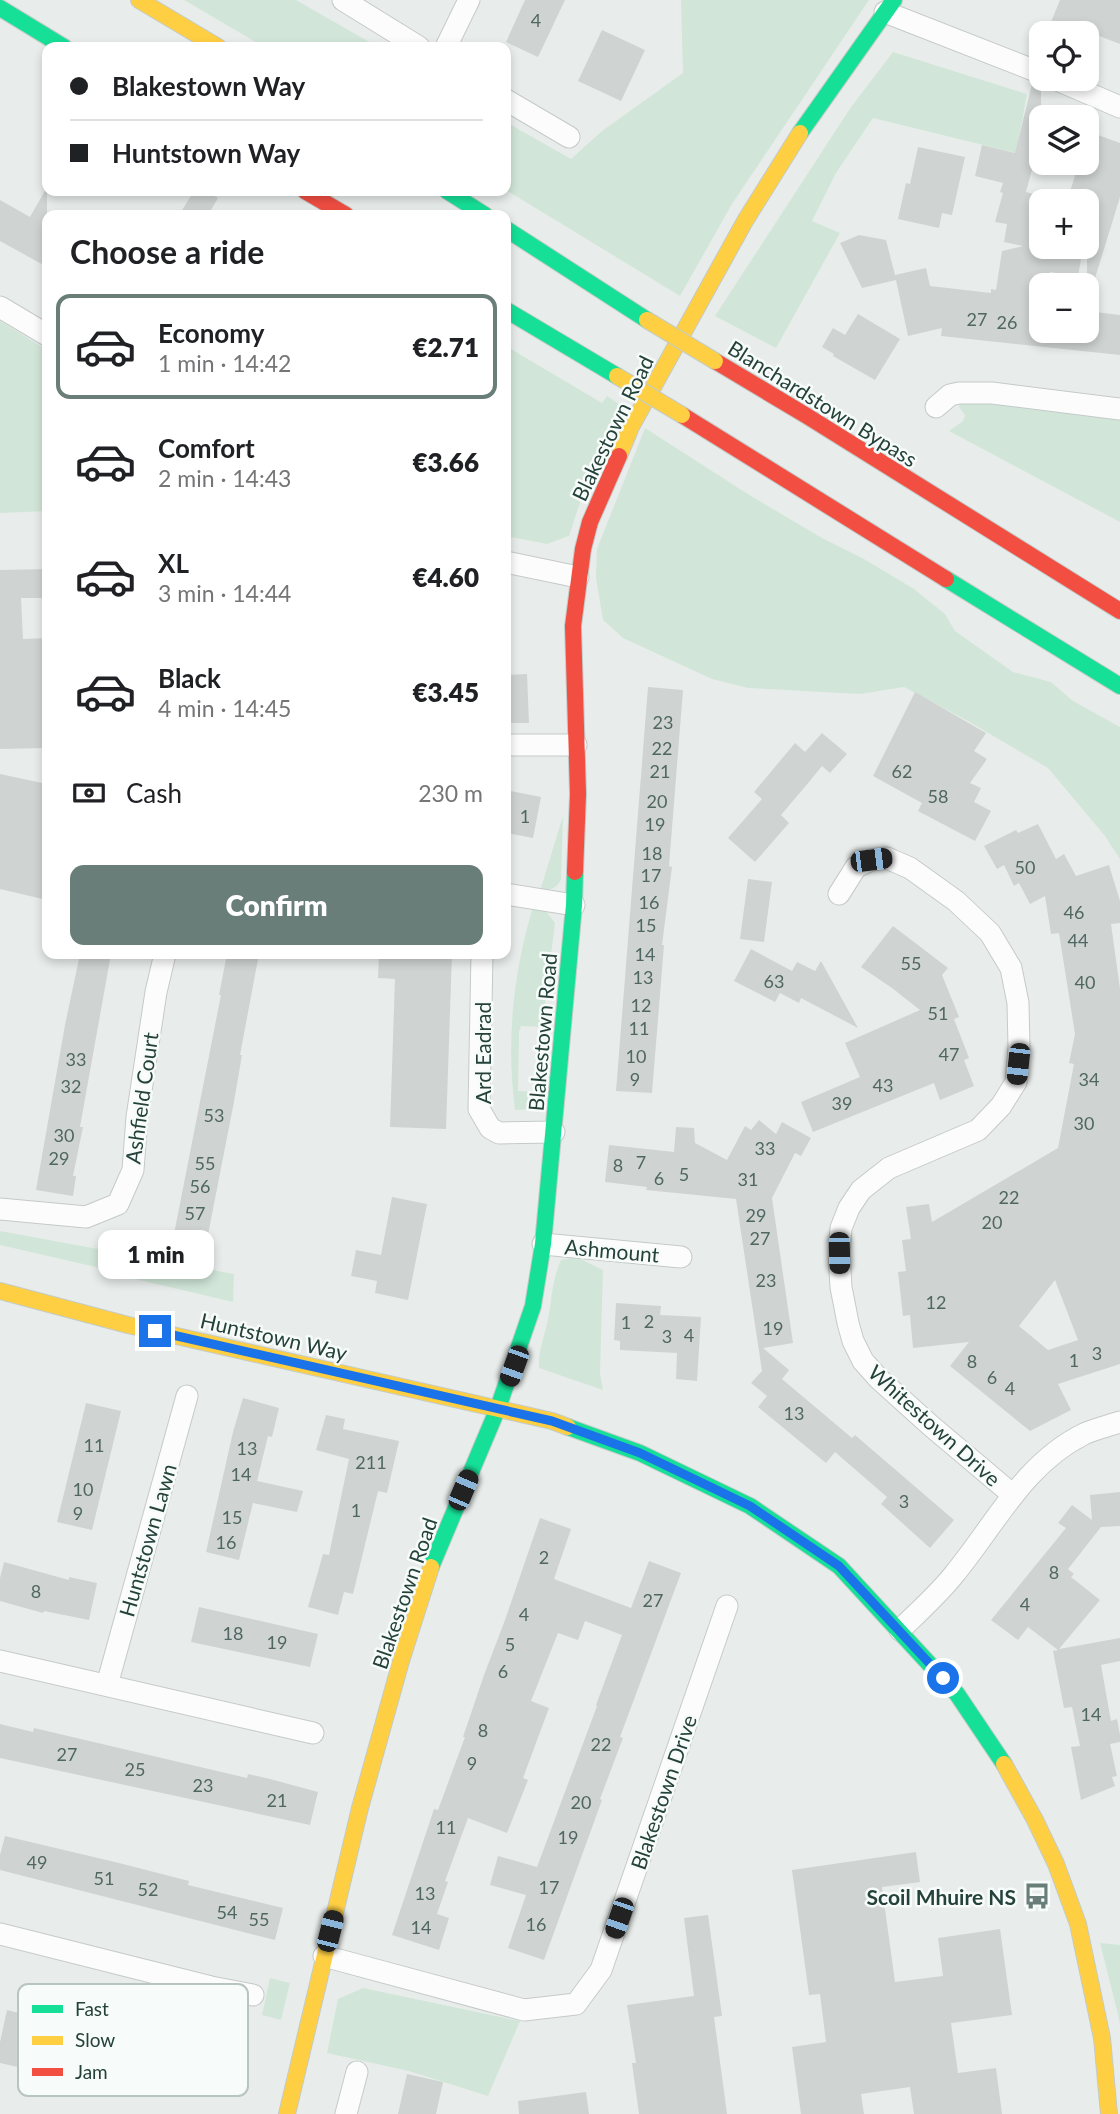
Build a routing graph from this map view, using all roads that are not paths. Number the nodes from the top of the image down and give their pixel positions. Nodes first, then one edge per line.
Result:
1 (139, 0) edge
2 (343, 0) edge
3 (469, 0) edge
4 (890, 6) edge
5 (0, 8) edge
6 (57, 42) edge
7 (210, 42) edge
8 (411, 42) edge
9 (448, 42) edge
10 (1029, 68) edge
11 (1083, 91) edge
12 (511, 103) edge
13 (1120, 107) edge
14 (569, 137) dead end
15 (314, 196) edge
16 (455, 196) edge
17 (337, 210) edge
18 (477, 210) edge
19 (511, 232) edge
20 (0, 307) edge
21 (511, 313) edge
22 (42, 332) edge
23 (936, 407) dead end
24 (1120, 409) edge
25 (898, 474) junction
26 (1012, 524) dead end
27 (511, 563) edge
28 (578, 578) junction
29 (1120, 611) edge
30 (1120, 686) edge
31 (511, 745) edge
32 (576, 746) junction
33 (839, 894) dead end
34 (511, 895) edge
35 (574, 905) junction
36 (164, 959) edge
37 (482, 959) edge
38 (554, 1132) junction
39 (0, 1209) edge
40 (543, 1244) junction
41 (681, 1257) dead end
42 (0, 1291) edge
43 (187, 1396) dead end
44 (498, 1408) junction
45 (1120, 1422) edge
46 (1013, 1495) junction
47 (727, 1606) dead end
48 (900, 1630) junction
49 (0, 1661) edge
50 (107, 1685) junction
51 (313, 1733) dead end
52 (0, 1934) edge
53 (324, 1956) junction
54 (199, 1984) edge
55 (248, 1993) edge
56 (253, 1994) dead end
57 (357, 2072) dead end
58 (293, 2113) edge
59 (346, 2114) edge
60 (1109, 2114) edge

1 - 7 main road
2 - 8 street
3 - 9 street
4 - 10 street
4 - 28 main road, Blakestown Road
5 - 6 main road
11 - 13 street
12 - 14 street
15 - 17 main road
16 - 18 main road
19 - 25 main road, Blanchardstown Bypass, bridge
20 - 22 street
21 - 30 main road, bridge
23 - 24 street
25 - 26 main road
25 - 29 main road, Blanchardstown Bypass
27 - 28 street
28 - 32 main road, Blakestown Road
31 - 32 street
32 - 35 main road, Blakestown Road
33 - 46 street, Whitestown Drive
34 - 35 street
35 - 38 main road, Blakestown Road
36 - 39 street, Ashfield Court
37 - 38 street, Ard Eadrad
38 - 40 main road, Blakestown Road
40 - 41 street, Ashmount
40 - 44 main road, Blakestown Road
42 - 44 main road, Huntstown Way
43 - 50 street, Huntstown Lawn
44 - 48 main road, Huntstown Way
44 - 53 main road, Blakestown Road
45 - 46 street
46 - 48 street
47 - 53 street, Blakestown Drive
48 - 60 main road, Huntstown Way
49 - 50 street
50 - 51 street
52 - 54 street
53 - 58 main road, Blakestown Road
55 - 56 street
57 - 59 street

